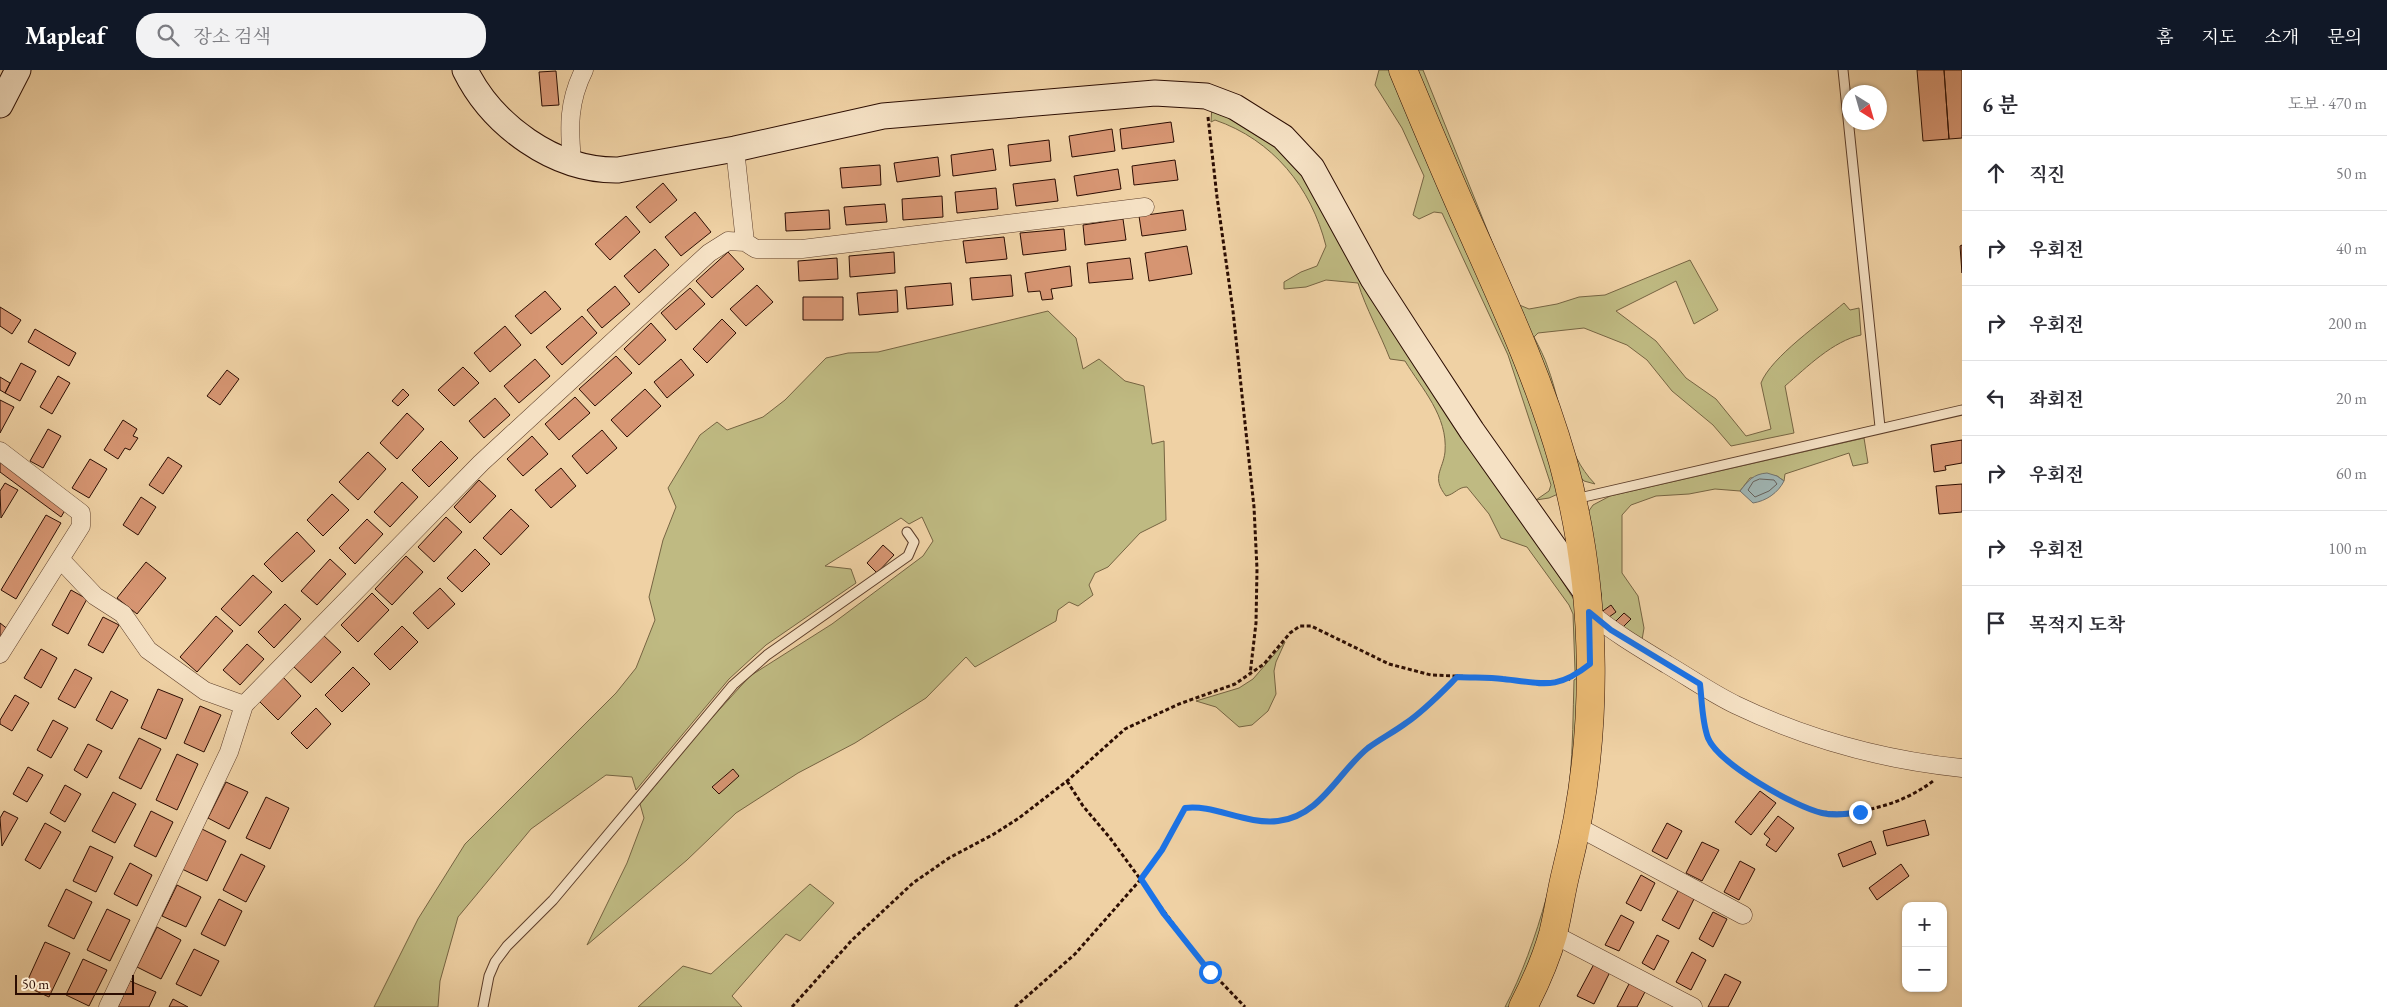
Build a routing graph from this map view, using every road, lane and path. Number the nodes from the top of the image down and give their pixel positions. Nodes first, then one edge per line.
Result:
1 (18, 70) edge
2 (465, 70) edge
3 (584, 70) edge
4 (1403, 70) edge
5 (1843, 70) edge
6 (1206, 96) junction
7 (0, 105) edge
8 (735, 148) junction
9 (572, 162) junction
10 (1145, 207) dead end
11 (745, 242) junction
12 (1962, 410) edge
13 (1880, 427) junction
14 (0, 450) edge
15 (1572, 500) junction
16 (907, 532) dead end
17 (61, 560) junction
18 (1588, 604) junction
19 (0, 654) edge
20 (1590, 664) junction
21 (1250, 675) junction
22 (1457, 677) junction
23 (1700, 684) junction
24 (244, 705) junction
25 (1957, 767) edge
26 (1067, 781) junction
27 (1578, 827) junction
28 (1141, 879) junction
29 (1744, 915) dead end
30 (1552, 934) junction
31 (108, 1007) edge
32 (484, 1007) edge
33 (792, 1007) edge
34 (1015, 1007) edge
35 (1245, 1007) edge
36 (1523, 1007) edge
37 (1693, 1007) edge

1 - 7 street
2 - 9 street
3 - 9 street
4 - 15 main road
5 - 13 lane
6 - 8 street
6 - 18 street
6 - 21 path
8 - 9 street
8 - 11 street
10 - 11 street
11 - 24 street
12 - 13 lane
13 - 15 lane
14 - 17 street
15 - 18 main road
16 - 32 lane
17 - 19 street
17 - 24 street
18 - 20 main road
18 - 23 street
20 - 22 path
20 - 27 main road
21 - 22 path
21 - 26 path
22 - 28 path
23 - 25 street
23 - 25 path
24 - 31 street
26 - 28 path
26 - 33 path
27 - 29 street
27 - 30 main road
28 - 34 path
28 - 35 path
30 - 36 main road
30 - 37 street

